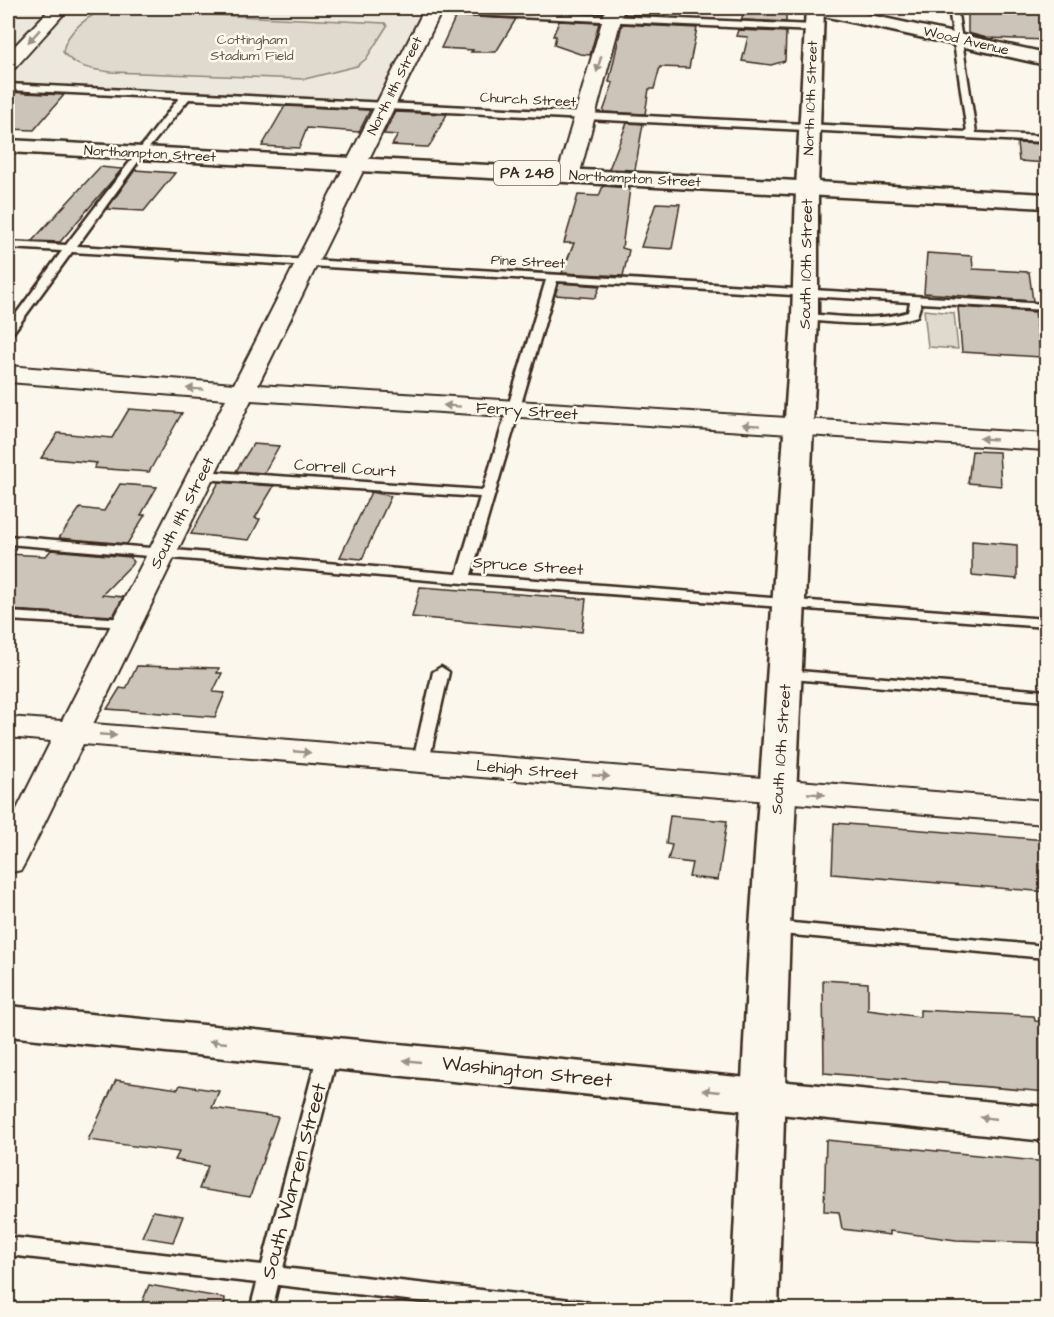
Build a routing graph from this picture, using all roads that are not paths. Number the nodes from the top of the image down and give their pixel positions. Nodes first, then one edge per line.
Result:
1 (60, 8) edge
2 (953, 8) edge
3 (434, 9) edge
4 (528, 11) edge
5 (613, 13) edge
6 (815, 14) edge
7 (956, 39) junction
8 (1047, 60) edge
9 (8, 64) edge
10 (8, 87) edge
11 (186, 96) junction
12 (385, 106) junction
13 (584, 116) junction
14 (810, 128) junction
15 (972, 136) junction
16 (1047, 139) edge
17 (8, 146) edge
18 (140, 153) junction
19 (356, 164) junction
20 (568, 176) junction
21 (807, 188) junction
22 (1047, 201) edge
23 (8, 245) edge
24 (69, 249) junction
25 (307, 264) junction
26 (552, 278) junction
27 (916, 299) junction
28 (806, 305) junction
29 (1047, 307) edge
30 (8, 332) edge
31 (8, 374) edge
32 (242, 392) junction
33 (512, 410) junction
34 (798, 428) junction
35 (1047, 442) edge
36 (201, 475) junction
37 (488, 494) junction
38 (8, 540) edge
39 (161, 554) junction
40 (463, 579) junction
41 (790, 603) junction
42 (8, 616) edge
43 (127, 623) junction
44 (1047, 623) edge
45 (441, 672) dead end
46 (786, 675) junction
47 (1047, 696) edge
48 (8, 727) edge
49 (72, 732) junction
50 (421, 761) junction
51 (779, 791) junction
52 (1047, 813) edge
53 (8, 861) edge
54 (770, 927) junction
55 (1047, 952) edge
56 (8, 1021) edge
57 (328, 1053) junction
58 (764, 1096) junction
59 (1047, 1124) edge
60 (8, 1246) edge
61 (270, 1275) junction
62 (261, 1310) edge
63 (581, 1310) edge
64 (754, 1310) edge

1 -> 9 street
2 - 7 lane
3 - 4 lane
3 - 12 street, North 11th Street
4 - 5 lane
5 - 6 lane
5 -> 13 street
6 - 7 main road, Wood Avenue
6 - 14 main road, North 10th Street
7 - 8 main road, Wood Avenue
7 - 15 lane
10 - 11 lane, Church Street
11 - 12 lane, Church Street
11 - 18 lane
12 - 13 lane, Church Street
12 - 19 street, North 11th Street
13 - 14 lane, Church Street
13 - 20 street
14 - 15 lane, Church Street
14 - 21 main road, North 10th Street
15 - 16 lane, Church Street
17 - 18 main road, Northampton Street / PA 248
18 - 19 main road, Northampton Street / PA 248
18 - 24 lane
19 - 20 main road, Northampton Street / PA 248
19 - 25 street, South 11th Street
20 - 21 main road, Northampton Street / PA 248
21 - 22 main road, Northampton Street / PA 248
21 - 28 main road, South 10th Street
23 - 24 lane, Pine Street
24 - 25 lane, Pine Street
24 - 30 lane
25 - 26 lane, Pine Street
25 - 32 street, South 11th Street
26 - 28 lane, Pine Street
26 - 33 lane
27 - 28 lane, Pine Street
27 - 28 lane
27 - 29 lane, Pine Street
28 - 34 main road, South 10th Street
32 -> 31 street, Ferry Street
33 -> 32 street, Ferry Street
32 - 36 street, South 11th Street
34 -> 33 street, Ferry Street
33 - 37 lane
35 -> 34 street, Ferry Street
34 - 41 main road, South 10th Street
36 - 37 lane, Correll Court
36 - 39 street, South 11th Street
37 - 40 lane
38 - 39 lane, Spruce Street
39 - 40 lane, Spruce Street
39 - 43 street, South 11th Street
40 - 41 lane, Spruce Street
41 - 44 lane, Spruce Street
41 - 46 main road, South 10th Street
42 - 43 lane
43 - 49 street, South 11th Street
45 - 50 lane
46 - 47 lane
46 - 51 main road, South 10th Street
48 - 49 street, Lehigh Street
49 -> 50 street, Lehigh Street
49 - 53 street, South 11th Street
50 -> 51 street, Lehigh Street
51 -> 52 street, Lehigh Street
51 - 54 main road, South 10th Street
54 - 55 lane
54 - 58 main road, South 10th Street
57 -> 56 main road, Washington Street
58 -> 57 main road, Washington Street
57 - 61 lane, South Warren Street
59 -> 58 main road, Washington Street
58 - 64 main road, South 10th Street
60 - 61 lane
61 - 62 lane, South Warren Street
61 - 63 lane

